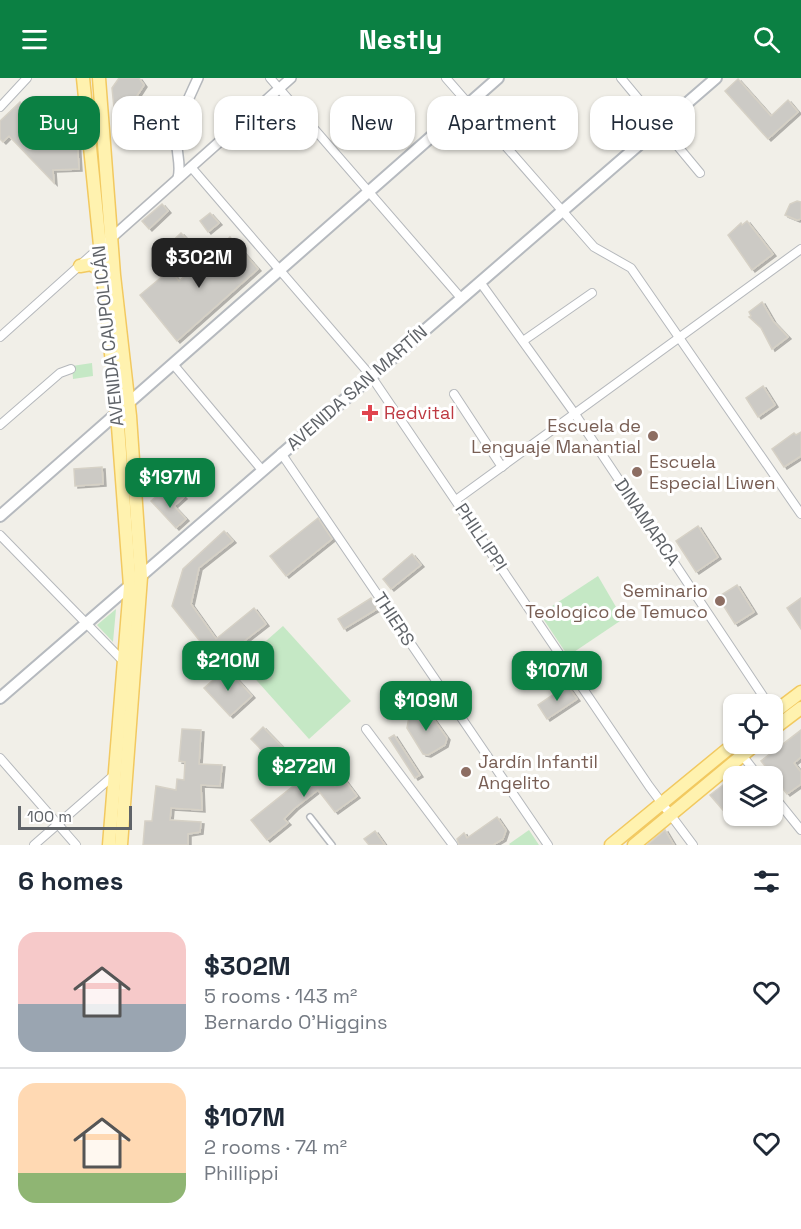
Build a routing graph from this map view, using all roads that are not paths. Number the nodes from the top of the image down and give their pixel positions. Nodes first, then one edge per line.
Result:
1 (27, 78) edge
2 (82, 78) edge
3 (99, 78) edge
4 (198, 78) edge
5 (270, 78) edge
6 (291, 78) edge
7 (446, 78) edge
8 (498, 78) edge
9 (621, 78) edge
10 (716, 78) edge
11 (279, 88) junction
12 (461, 96) edge
13 (477, 96) edge
14 (636, 96) edge
15 (695, 96) edge
16 (0, 107) edge
17 (427, 140) edge
18 (509, 150) edge
19 (632, 150) edge
20 (681, 150) edge
21 (191, 167) junction
22 (700, 173) dead end
23 (178, 178) junction
24 (368, 192) junction
25 (563, 210) junction
26 (112, 238) junction
27 (98, 249) junction
28 (801, 249) edge
29 (80, 266) junction
30 (100, 270) junction
31 (279, 270) junction
32 (480, 282) junction
33 (592, 293) dead end
34 (461, 298) junction
35 (0, 336) edge
36 (678, 339) junction
37 (523, 341) junction
38 (172, 364) junction
39 (71, 369) dead end
40 (371, 376) junction
41 (454, 394) dead end
42 (129, 402) junction
43 (117, 413) junction
44 (575, 414) junction
45 (0, 425) edge
46 (281, 453) junction
47 (502, 467) junction
48 (262, 470) junction
49 (456, 500) junction
50 (801, 514) edge
51 (0, 516) edge
52 (0, 535) edge
53 (141, 576) junction
54 (130, 586) junction
55 (87, 623) junction
56 (123, 661) junction
57 (801, 692) edge
58 (761, 694) edge
59 (0, 698) edge
60 (783, 703) edge
61 (801, 708) edge
62 (783, 721) edge
63 (366, 729) dead end
64 (723, 753) edge
65 (742, 755) joint
66 (0, 758) edge
67 (750, 766) edge
68 (114, 775) junction
69 (661, 802) junction
70 (783, 808) edge
71 (670, 815) junction
72 (310, 816) dead end
73 (58, 824) junction
74 (801, 830) edge
75 (34, 845) edge
76 (76, 845) edge
77 (109, 845) edge
78 (121, 845) edge
79 (332, 845) edge
80 (453, 845) edge
81 (548, 845) edge
82 (611, 845) edge
83 (634, 845) edge
84 (693, 845) edge

1 - 16 street
2 - 27 main road, AVENIDA CAUPOLICÁN
3 - 26 main road, AVENIDA CAUPOLICÁN
4 - 23 street
5 - 11 street
6 - 11 street
7 - 12 street
8 - 13 main road
9 - 14 street
10 - 15 main road, AVENIDA SAN MARTÍN
11 - 21 street
11 - 24 street
17 - 24 main road
18 - 25 street
19 - 25 main road, AVENIDA SAN MARTÍN
20 - 22 street
21 - 23 street
21 - 31 street, PHILLIPPI
23 - 26 street
24 - 31 main road
24 - 34 street
25 - 32 main road, AVENIDA SAN MARTÍN
25 - 36 street
26 - 27 street
26 - 42 main road, AVENIDA CAUPOLICÁN
27 - 29 street
27 - 30 main road, AVENIDA CAUPOLICÁN
28 - 36 street
29 - 30 main road
29 - 35 street
30 - 43 main road, AVENIDA CAUPOLICÁN
31 - 38 main road
31 - 40 street, PHILLIPPI
32 - 34 main road, AVENIDA SAN MARTÍN
32 - 37 street, DINAMARCA
33 - 37 street
34 - 40 main road, AVENIDA SAN MARTÍN
36 - 44 street
36 - 50 street
37 - 44 street, DINAMARCA
38 - 42 main road
38 - 48 street
39 - 45 street
40 - 46 main road, AVENIDA SAN MARTÍN
40 - 49 street, PHILLIPPI
41 - 47 street
42 - 43 main road
42 - 53 main road, AVENIDA CAUPOLICÁN
43 - 51 main road
43 - 54 main road, AVENIDA CAUPOLICÁN
44 - 47 street
44 - 58 street, DINAMARCA
46 - 48 main road, AVENIDA SAN MARTÍN
46 - 81 street, THIERS
47 - 49 street
48 - 53 main road, AVENIDA SAN MARTÍN
49 - 69 street, PHILLIPPI
52 - 55 street
53 - 54 main road, AVENIDA SAN MARTÍN
53 - 78 main road, AVENIDA CAUPOLICÁN
54 - 55 main road, AVENIDA SAN MARTÍN
54 - 56 main road, AVENIDA CAUPOLICÁN
55 - 56 street
55 - 59 main road, AVENIDA SAN MARTÍN
56 - 68 main road, AVENIDA CAUPOLICÁN
57 - 60 main road
61 - 62 main road
63 - 80 street
64 - 69 main road
65 - 67 street
65 - 71 main road
66 - 73 street
68 - 73 street
68 - 77 main road, AVENIDA CAUPOLICÁN
69 - 71 street, PHILLIPPI
69 - 82 main road
70 - 74 street
71 - 83 main road
71 - 84 street, PHILLIPPI
72 - 79 street
73 - 75 street
73 - 76 street

